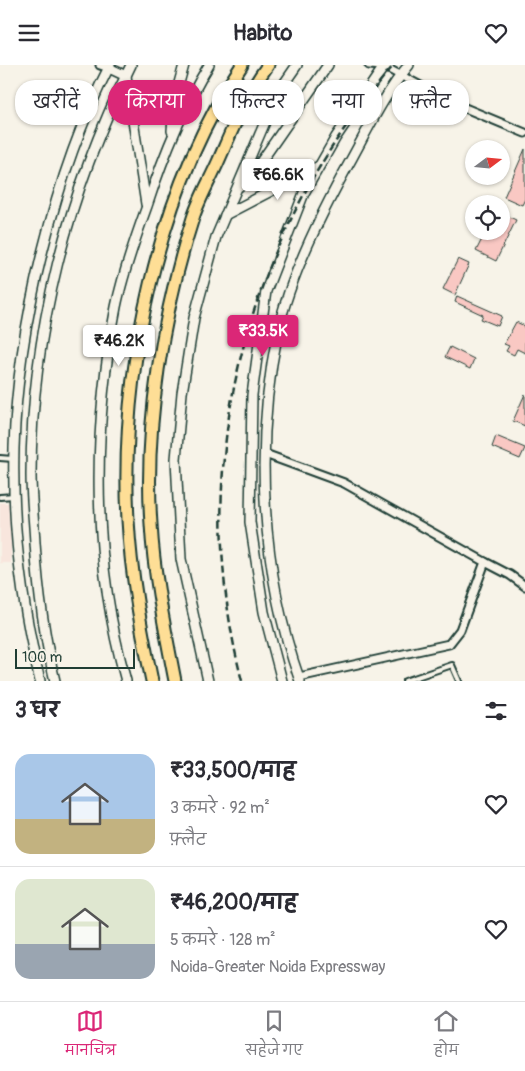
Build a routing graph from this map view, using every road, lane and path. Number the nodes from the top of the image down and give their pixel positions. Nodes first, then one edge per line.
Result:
1 (184, 65) edge
2 (209, 65) edge
3 (242, 65) edge
4 (268, 65) edge
5 (297, 65) edge
6 (328, 65) edge
7 (369, 65) edge
8 (409, 65) edge
9 (106, 66) edge
10 (129, 66) edge
11 (384, 66) edge
12 (400, 75) junction
13 (126, 76) junction
14 (525, 133) edge
15 (171, 139) junction
16 (320, 165) junction
17 (235, 191) junction
18 (146, 207) junction
19 (225, 215) junction
20 (16, 423) junction
21 (34, 424) junction
22 (265, 454) junction
23 (0, 458) edge
24 (14, 459) junction
25 (16, 496) junction
26 (0, 497) edge
27 (485, 562) junction
28 (525, 586) edge
29 (299, 679) edge
30 (40, 681) edge
31 (55, 681) edge
32 (126, 681) edge
33 (152, 681) edge
34 (175, 681) edge
35 (208, 681) edge
36 (282, 681) edge
37 (405, 681) edge
38 (459, 681) edge

1 - 15 street
2 - 15 street
3 - 33 highway
4 - 34 highway
5 - 17 street
6 - 17 street
7 - 11 street
8 - 12 street
9 - 13 street
9 - 20 street
10 - 13 street
11 - 12 street
11 - 16 street
12 - 14 street
12 - 22 street
13 - 18 street
13 - 21 street
15 - 18 street
16 - 19 street
16 - 36 street
17 - 19 street
18 - 32 street
19 - 35 street
20 - 21 street
20 - 24 street
21 - 31 street
22 - 27 street
22 - 29 street
23 - 24 lane
24 - 25 street
25 - 26 lane
25 - 30 street
27 - 28 street
27 - 29 street
37 - 38 lane

